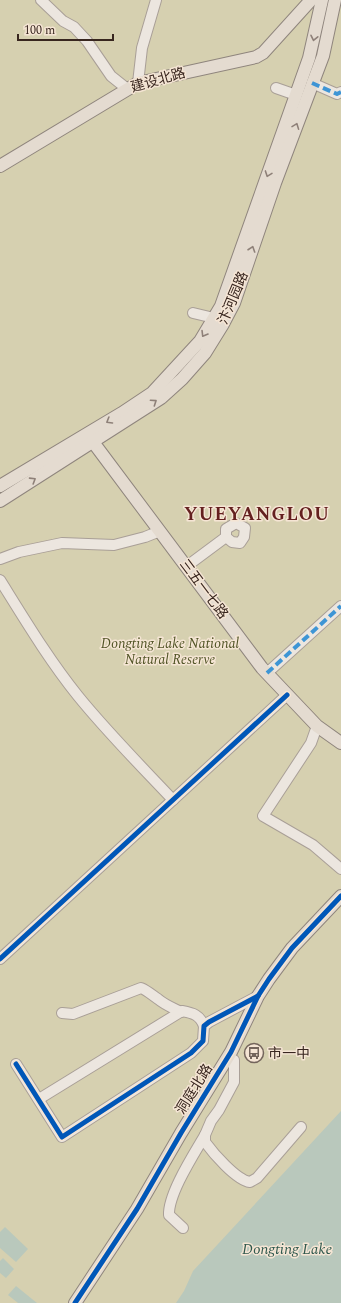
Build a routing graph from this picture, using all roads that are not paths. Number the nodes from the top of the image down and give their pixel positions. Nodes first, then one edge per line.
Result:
1 (41, 0) edge
2 (156, 0) edge
3 (311, 0) edge
4 (322, 0) edge
5 (335, 0) edge
6 (138, 83) junction
7 (312, 83) junction
8 (126, 88) junction
9 (276, 88) dead end
10 (341, 92) edge
11 (296, 95) junction
12 (0, 166) edge
13 (194, 313) dead end
14 (214, 318) junction
15 (93, 442) junction
16 (56, 458) junction
17 (0, 486) edge
18 (0, 501) edge
19 (160, 531) junction
20 (226, 537) dead end
21 (0, 559) edge
22 (186, 566) junction
23 (0, 582) edge
24 (341, 606) edge
25 (267, 673) junction
26 (287, 695) junction
27 (317, 726) junction
28 (341, 744) edge
29 (173, 800) junction
30 (341, 869) edge
31 (341, 896) edge
32 (341, 901) edge
33 (0, 958) edge
34 (258, 996) junction
35 (181, 1012) junction
36 (62, 1013) dead end
37 (204, 1026) junction
38 (234, 1060) junction
39 (16, 1064) dead end
40 (39, 1099) junction
41 (301, 1127) dead end
42 (205, 1136) junction
43 (183, 1228) dead end
44 (75, 1303) edge
45 (79, 1303) edge

1 - 8 street
2 - 6 street
3 - 6 main road, 建设北路
4 -> 11 main road, 汴河园路
5 - 7 main road, 汴河园路
6 - 8 main road, 建设北路
7 - 10 street
15 -> 7 main road, 汴河园路
8 - 12 main road, 建设北路
9 - 11 street
11 -> 14 main road, 汴河园路
13 - 14 street
14 -> 16 main road, 汴河园路
15 - 16 main road, 汴河园路
15 - 19 main road, 三五一七路
16 - 17 main road, 汴河园路
18 -> 16 main road, 汴河园路
19 - 21 street
19 - 22 main road, 三五一七路
20 - 22 street
22 - 25 main road, 三五一七路
23 - 29 street
24 - 25 street
25 - 26 main road, 三五一七路
26 - 27 main road, 三五一七路
26 - 29 street
27 - 28 main road, 三五一七路
27 - 30 street
29 - 33 street
31 - 34 main road, 洞庭北路
32 - 38 main road, 洞庭北路
34 - 37 street
34 - 44 main road, 洞庭北路
35 - 36 street
35 - 37 street
35 - 40 street
37 - 40 street
38 - 42 street
38 - 45 main road, 洞庭北路
39 - 40 street
41 - 42 street
42 - 43 street

